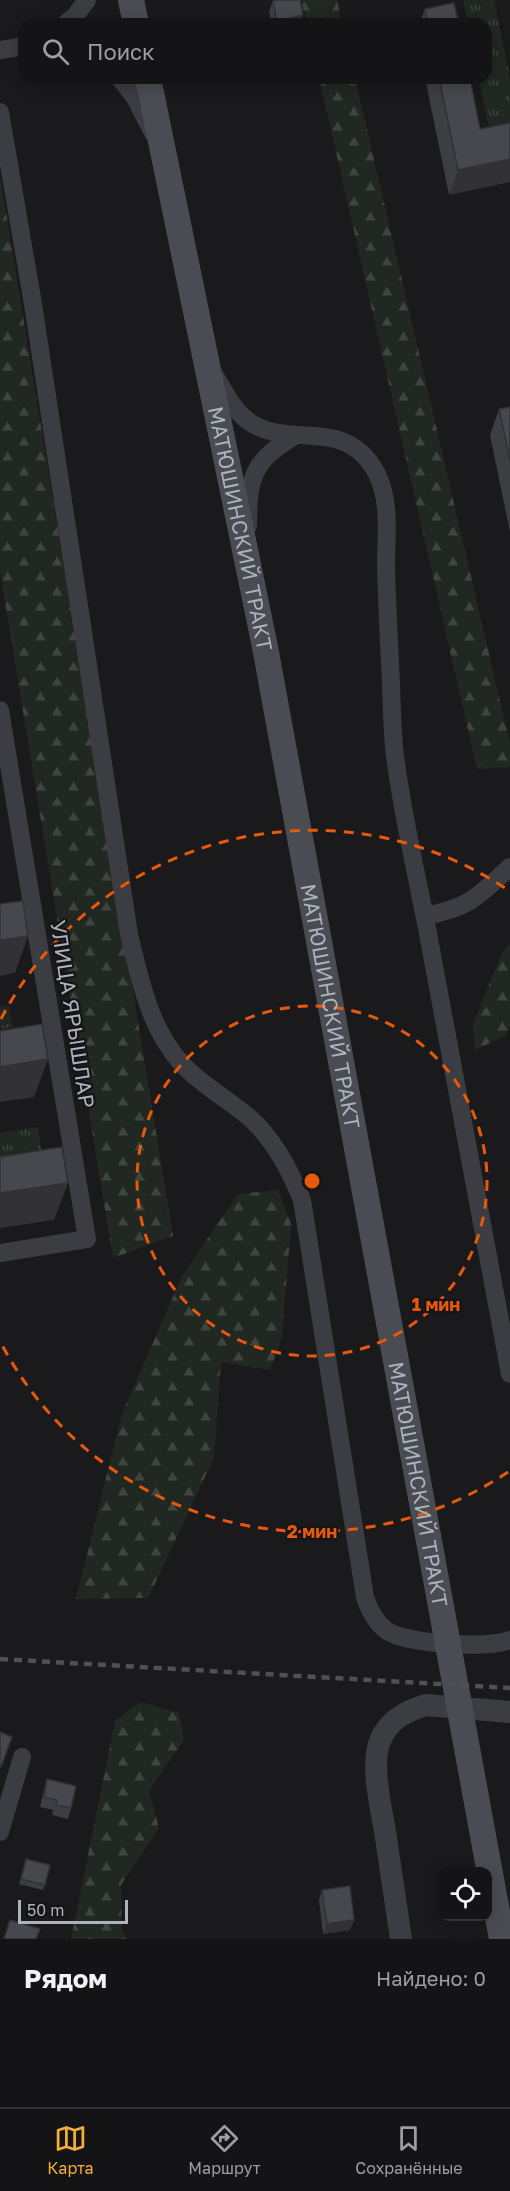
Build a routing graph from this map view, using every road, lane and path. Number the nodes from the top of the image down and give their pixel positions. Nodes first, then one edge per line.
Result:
1 (87, 0) edge
2 (131, 0) edge
3 (72, 18) edge
4 (135, 18) edge
5 (18, 47) edge
6 (0, 50) edge
7 (124, 84) edge
8 (149, 84) edge
9 (0, 112) edge
10 (165, 158) junction
11 (208, 365) junction
12 (296, 435) junction
13 (249, 567) junction
14 (0, 710) edge
15 (510, 867) edge
16 (425, 916) junction
17 (0, 1253) edge
18 (510, 1374) edge
19 (510, 1640) edge
20 (510, 1712) edge
21 (22, 1757) dead end
22 (0, 1832) edge
23 (401, 1939) edge
24 (502, 1939) edge

1 - 3 street
2 - 4 main road
5 - 6 street
7 - 10 street
8 - 10 main road, МАТЮШИНСКИЙ ТРАКТ
9 - 19 street
10 - 11 main road, МАТЮШИНСКИЙ ТРАКТ
11 - 12 street
11 - 13 main road, МАТЮШИНСКИЙ ТРАКТ
12 - 13 street
12 - 16 street
13 - 24 main road, МАТЮШИНСКИЙ ТРАКТ
14 - 17 street, УЛИЦА ЯРЫШЛАР
15 - 16 street
16 - 18 street
20 - 23 street
21 - 22 street

